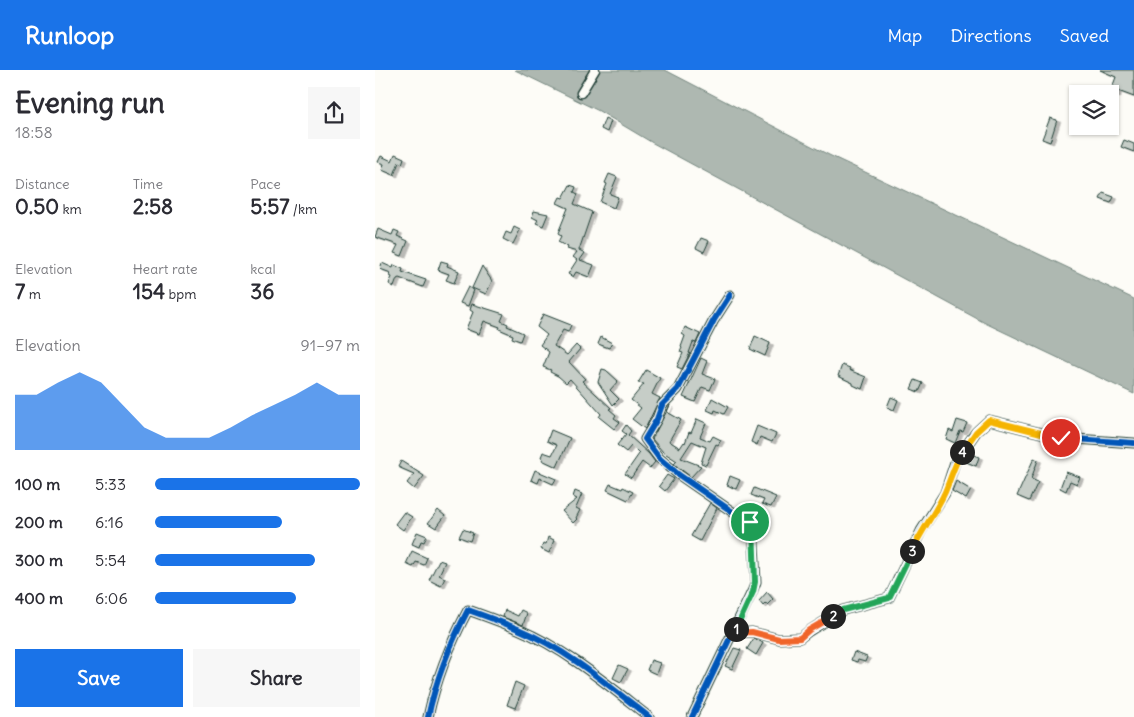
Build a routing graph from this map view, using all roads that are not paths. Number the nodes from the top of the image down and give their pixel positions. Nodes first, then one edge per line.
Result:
1 (595, 70) edge
2 (581, 94) dead end
3 (730, 295) dead end
4 (1134, 443) edge
5 (734, 633) junction
6 (428, 717) edge
7 (649, 717) edge
8 (692, 717) edge

1 - 2 street
3 - 5 street
4 - 5 street
5 - 8 street
6 - 7 street

